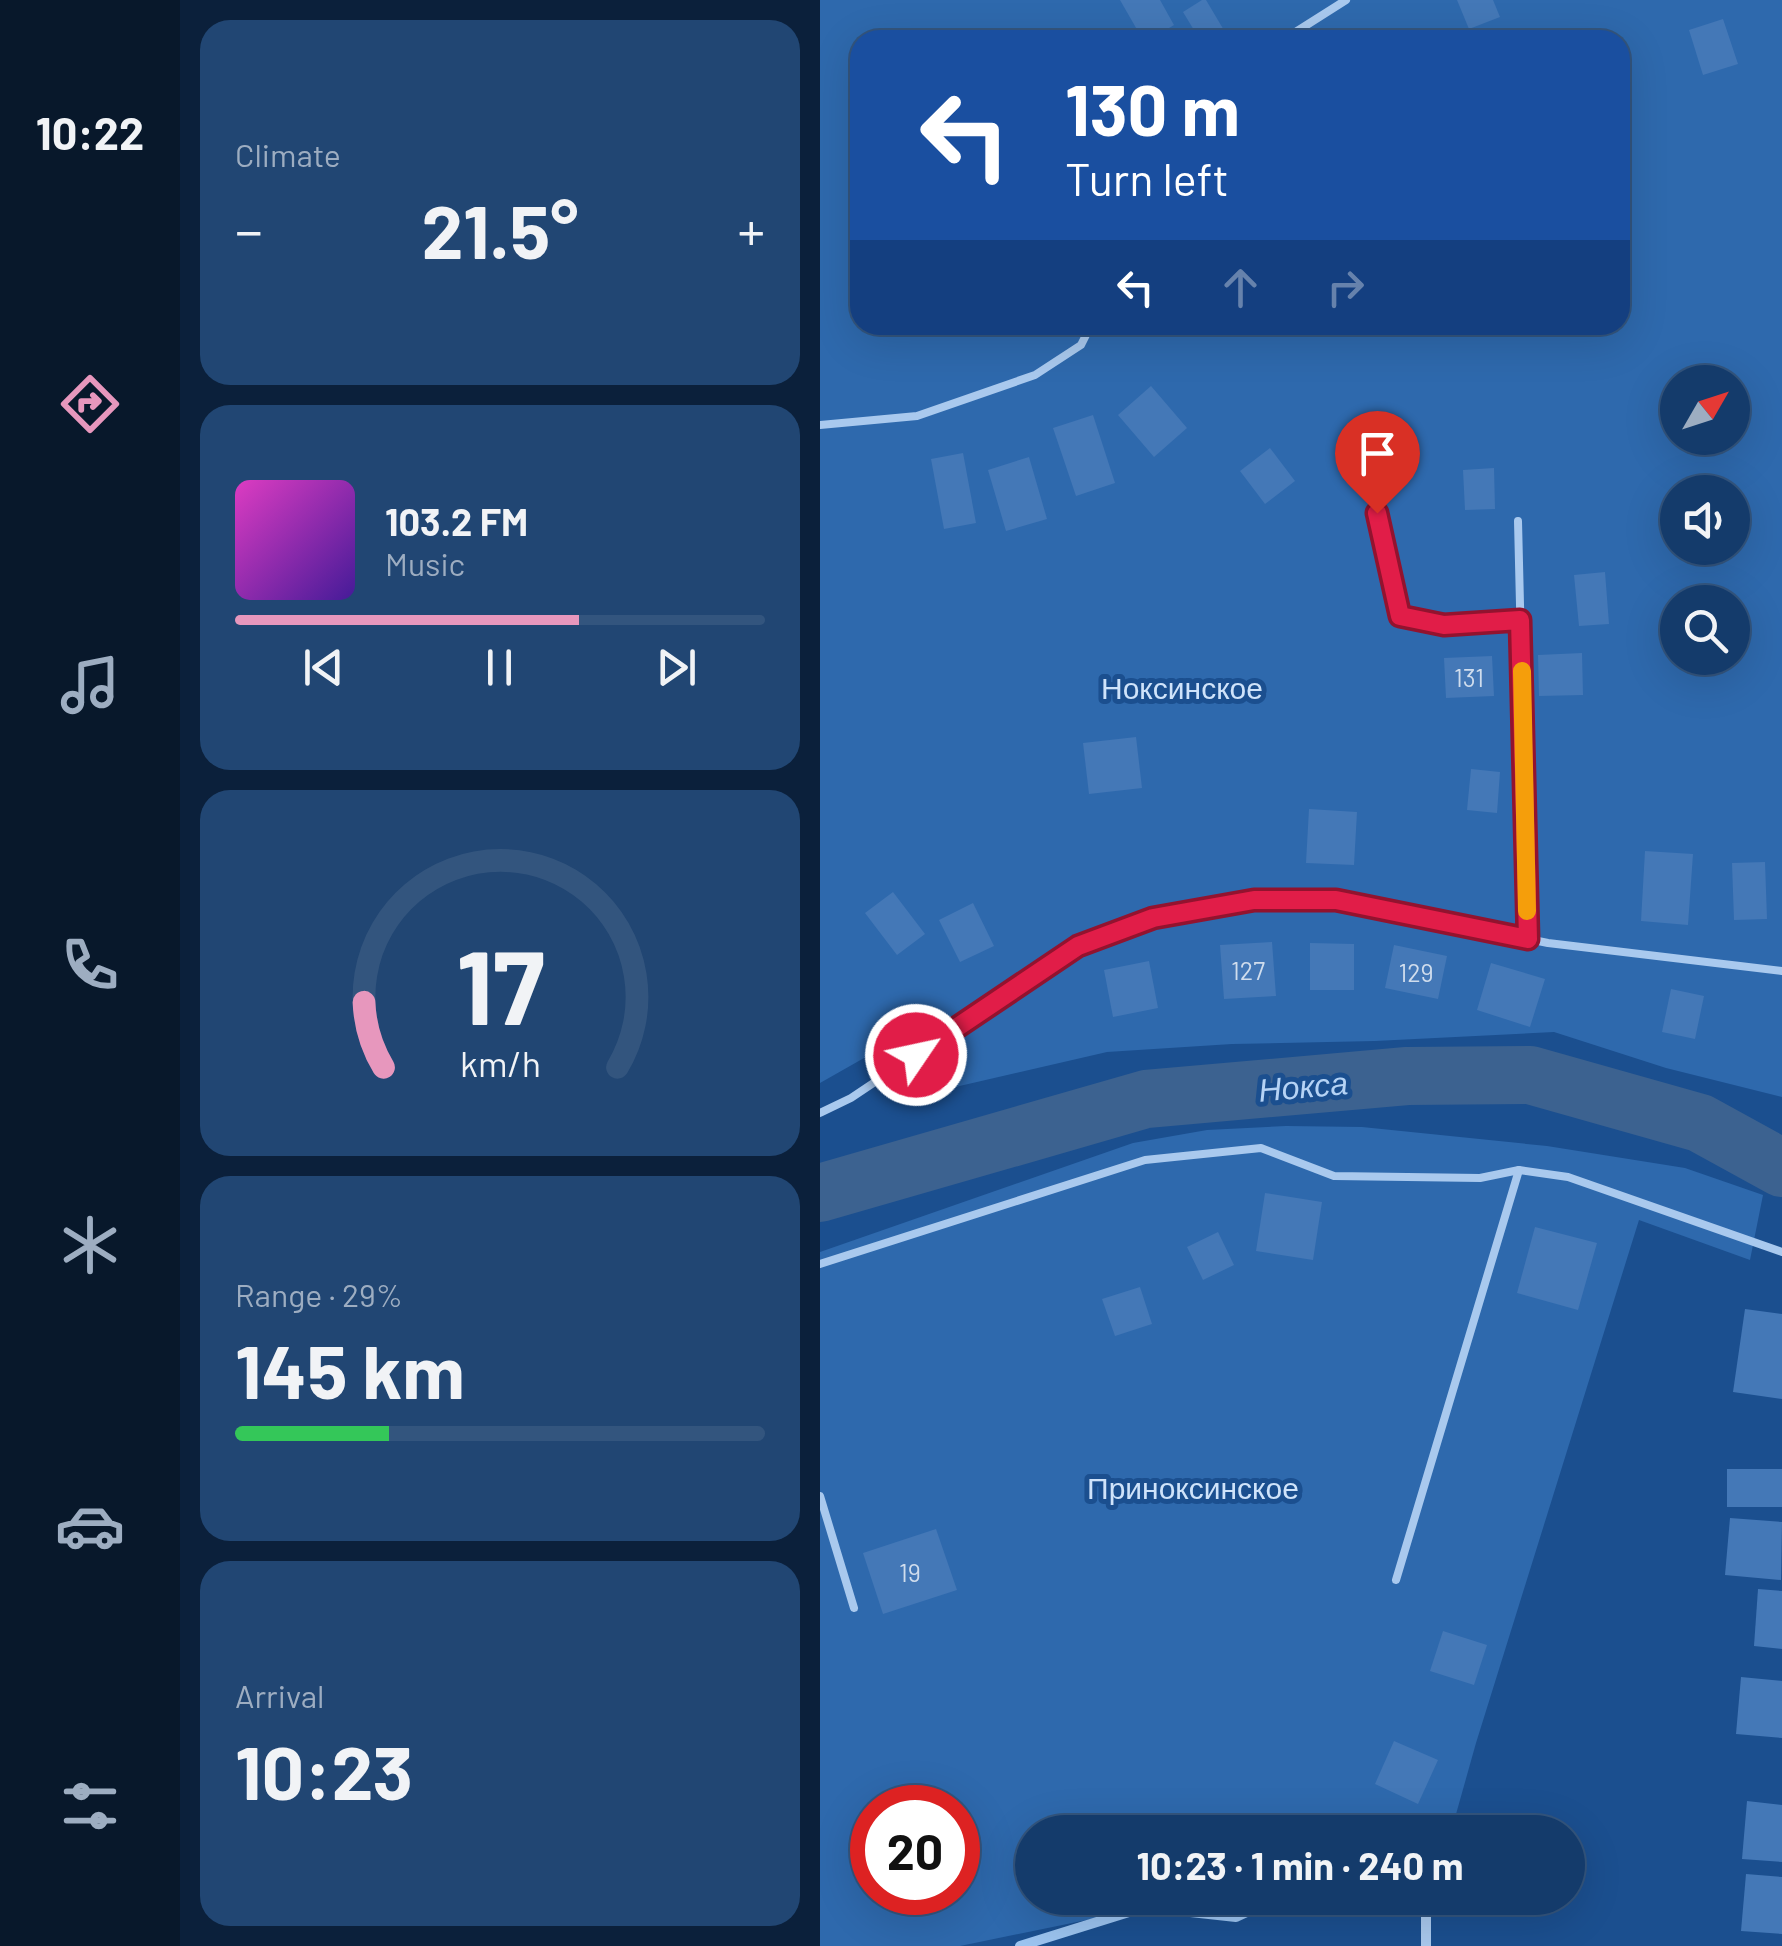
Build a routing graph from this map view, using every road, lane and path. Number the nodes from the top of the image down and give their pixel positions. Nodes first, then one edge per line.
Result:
1 (1346, 0) edge
2 (1300, 30) edge
3 (1086, 335) edge
4 (820, 425) edge
5 (1377, 513) dead end
6 (1518, 520) dead end
7 (1520, 620) junction
8 (1528, 939) junction
9 (1782, 971) edge
10 (820, 1113) edge
11 (1519, 1170) junction
12 (1782, 1252) edge
13 (820, 1264) edge
14 (820, 1496) edge
15 (1396, 1580) dead end
16 (854, 1608) dead end
17 (1426, 1915) edge
18 (1426, 1946) edge

1 - 2 lane
3 - 4 lane
5 - 7 lane
6 - 7 lane
7 - 8 lane
8 - 9 lane
8 - 10 lane
11 - 12 lane
11 - 13 lane
11 - 15 lane
14 - 16 lane
17 - 18 street

